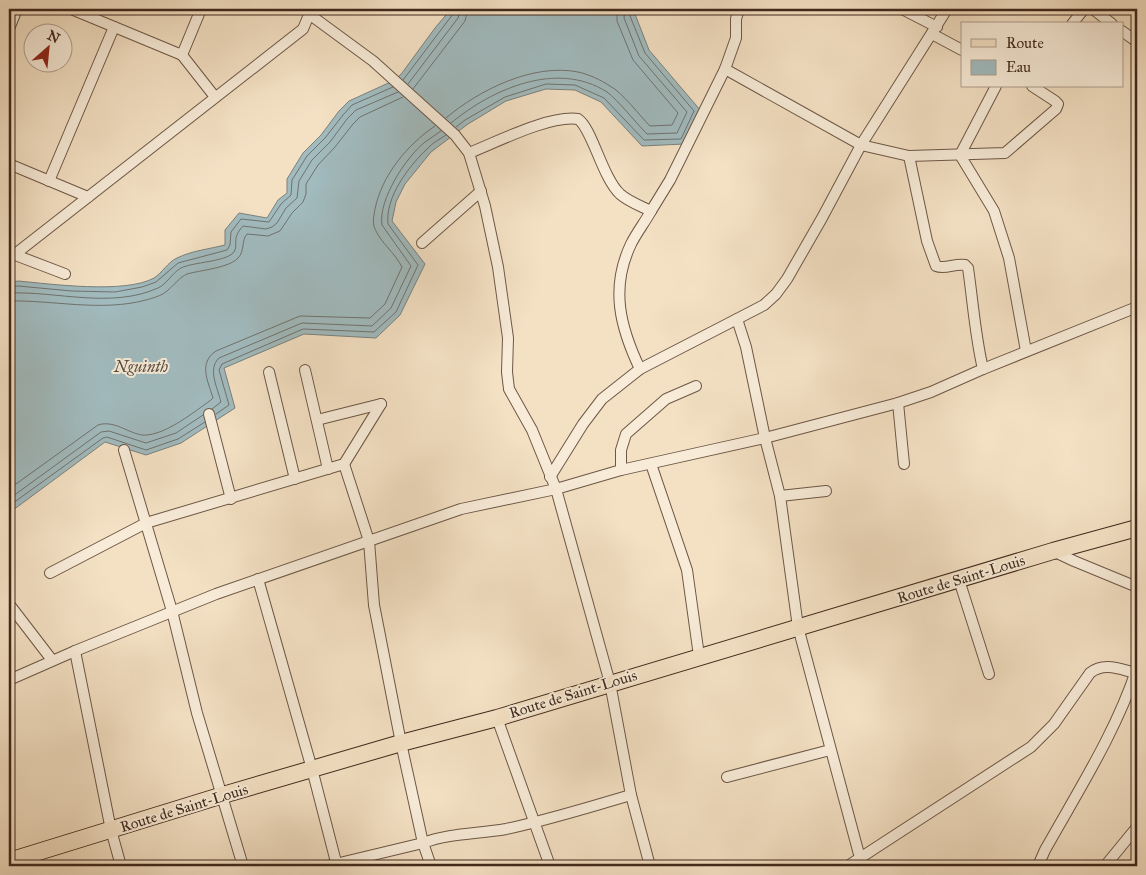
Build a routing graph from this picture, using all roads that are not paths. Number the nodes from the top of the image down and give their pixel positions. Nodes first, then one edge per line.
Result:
1 (17, 9) edge
2 (71, 9) edge
3 (201, 9) edge
4 (739, 9) edge
5 (902, 9) edge
6 (947, 9) edge
7 (1084, 9) edge
8 (1092, 9) edge
9 (311, 12) edge
10 (1074, 22) edge
11 (1109, 22) edge
12 (114, 27) junction
13 (9, 29) edge
14 (935, 31) junction
15 (1124, 32) edge
16 (1137, 42) edge
17 (961, 49) edge
18 (182, 55) junction
19 (725, 69) junction
20 (995, 88) edge
21 (1035, 88) edge
22 (215, 96) junction
23 (861, 145) junction
24 (469, 153) junction
25 (960, 154) junction
26 (909, 156) junction
27 (9, 164) edge
28 (49, 181) junction
29 (480, 191) junction
30 (88, 197) junction
31 (651, 211) junction
32 (422, 243) dead end
33 (11, 254) edge
34 (65, 274) dead end
35 (1137, 308) edge
36 (737, 319) junction
37 (1026, 351) junction
38 (640, 369) junction
39 (982, 369) junction
40 (305, 370) dead end
41 (269, 372) dead end
42 (696, 386) dead end
43 (898, 403) junction
44 (209, 414) dead end
45 (317, 420) junction
46 (765, 438) junction
47 (124, 450) dead end
48 (344, 464) junction
49 (651, 464) junction
50 (904, 464) dead end
51 (328, 469) junction
52 (621, 470) junction
53 (550, 477) junction
54 (295, 479) junction
55 (556, 489) junction
56 (826, 491) dead end
57 (780, 496) junction
58 (231, 499) junction
59 (146, 523) junction
60 (1137, 528) edge
61 (369, 541) junction
62 (1053, 551) junction
63 (50, 573) dead end
64 (258, 579) junction
65 (958, 580) junction
66 (1137, 587) edge
67 (9, 604) edge
68 (172, 611) junction
69 (798, 627) junction
70 (75, 651) junction
71 (699, 656) junction
72 (52, 660) junction
73 (1136, 670) edge
74 (989, 674) dead end
75 (9, 680) edge
76 (610, 683) junction
77 (497, 718) junction
78 (401, 743) junction
79 (830, 750) junction
80 (312, 769) junction
81 (727, 777) dead end
82 (223, 795) junction
83 (631, 795) junction
84 (534, 823) junction
85 (1137, 827) edge
86 (111, 830) junction
87 (423, 844) junction
88 (9, 861) edge
89 (861, 862) edge
90 (333, 865) edge
91 (121, 866) edge
92 (243, 866) edge
93 (430, 866) edge
94 (550, 866) edge
95 (650, 866) edge
96 (848, 866) edge
97 (1038, 866) edge
98 (1105, 866) edge

1 - 13 street
2 - 12 street
3 - 18 street
4 - 19 street
5 - 14 street
6 - 14 street
7 - 10 street
8 - 11 street
9 - 22 street
9 - 24 street
12 - 18 street
12 - 28 street
14 - 17 street
14 - 23 street
15 - 16 street
18 - 22 street
19 - 23 street
19 - 31 street
20 - 25 street
21 - 25 street
22 - 30 street
23 - 26 street
23 - 36 street
24 - 29 street
24 - 31 street
25 - 26 street
25 - 37 street
26 - 39 street
27 - 28 street
28 - 30 street
29 - 32 street
29 - 53 street
30 - 33 street
31 - 38 street
33 - 34 street
35 - 37 street
36 - 38 street
36 - 46 street
37 - 39 street
38 - 53 street
39 - 43 street
40 - 45 street
41 - 54 street
42 - 52 street
43 - 46 street
43 - 50 street
44 - 58 street
45 - 48 street
45 - 51 street
46 - 49 street
46 - 57 street
47 - 59 street
48 - 51 street
48 - 61 street
49 - 52 street
49 - 71 street
51 - 54 street
52 - 55 street
53 - 55 street
54 - 58 street
55 - 61 street
55 - 76 street
56 - 57 street
57 - 69 street
58 - 59 street
59 - 63 street
59 - 68 street
60 - 62 main road, Route de Saint-Louis
61 - 64 street
61 - 78 street
62 - 65 main road, Route de Saint-Louis
62 - 66 street
64 - 68 street
64 - 80 street
65 - 69 main road, Route de Saint-Louis
65 - 74 street
67 - 72 street
68 - 70 street
68 - 82 street
69 - 71 main road, Route de Saint-Louis
69 - 79 street
70 - 72 street
70 - 86 street
71 - 76 main road, Route de Saint-Louis
72 - 75 street
73 - 89 street
73 - 97 street
76 - 77 main road, Route de Saint-Louis
76 - 83 street
77 - 78 main road, Route de Saint-Louis
77 - 84 street
78 - 80 main road, Route de Saint-Louis
78 - 87 street
79 - 81 street
79 - 89 street
80 - 82 main road, Route de Saint-Louis
80 - 90 street
82 - 86 main road, Route de Saint-Louis
82 - 92 street
83 - 84 street
83 - 95 street
84 - 87 street
84 - 94 street
85 - 98 street
86 - 88 main road, Route de Saint-Louis
86 - 91 street
87 - 90 street
87 - 93 street
89 - 96 street

